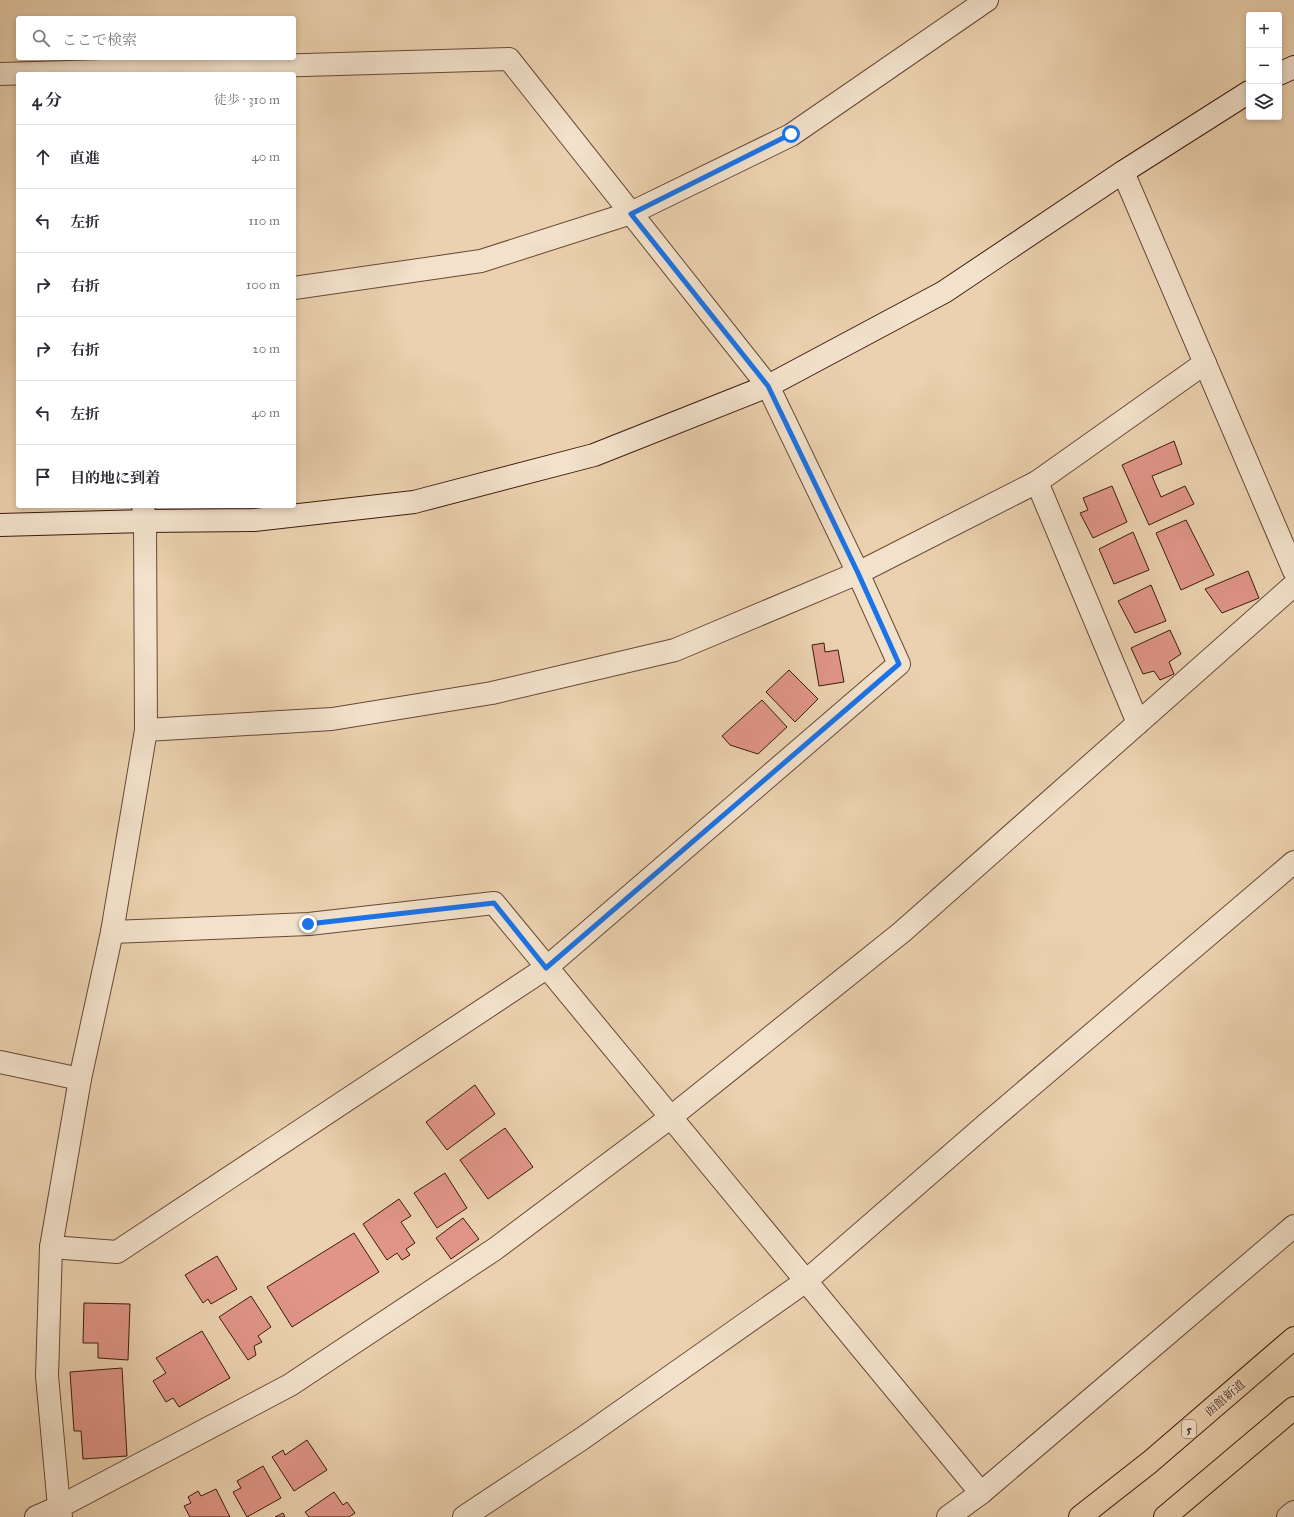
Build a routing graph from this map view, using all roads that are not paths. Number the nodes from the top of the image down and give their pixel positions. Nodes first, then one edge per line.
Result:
1 (987, 0) edge
2 (1294, 67) edge
3 (87, 72) edge
4 (1282, 73) edge
5 (0, 74) edge
6 (16, 74) edge
7 (1246, 94) edge
8 (1123, 172) junction
9 (631, 214) junction
10 (296, 288) edge
11 (1205, 363) junction
12 (768, 386) junction
13 (1037, 482) junction
14 (144, 513) edge
15 (0, 525) edge
16 (1294, 571) edge
17 (858, 573) junction
18 (1294, 585) edge
19 (1138, 723) junction
20 (146, 730) junction
21 (1294, 862) edge
22 (112, 932) junction
23 (546, 968) junction
24 (0, 1062) edge
25 (80, 1079) junction
26 (671, 1117) junction
27 (1294, 1226) edge
28 (51, 1247) junction
29 (806, 1280) junction
30 (1294, 1338) edge
31 (1294, 1408) edge
32 (981, 1492) junction
33 (60, 1512) edge
34 (1294, 1512) edge
35 (36, 1517) edge
36 (464, 1517) edge
37 (948, 1517) edge
38 (1080, 1517) edge
39 (1165, 1517) edge
40 (1288, 1517) edge

1 - 9 street
2 - 4 street
3 - 9 street
5 - 6 street
7 - 8 street
8 - 11 street
8 - 12 street
9 - 10 street
9 - 12 street
11 - 13 street
11 - 16 street
12 - 14 street
12 - 17 street
13 - 17 street
13 - 19 street
14 - 15 street
14 - 20 street
17 - 20 street
17 - 23 street
18 - 19 street
19 - 26 street
20 - 22 street
21 - 29 street
22 - 23 street
22 - 25 street
23 - 26 street
23 - 28 street
24 - 25 street
25 - 28 street
26 - 29 street
26 - 33 street
27 - 32 street
28 - 33 street
29 - 32 street
29 - 36 street
30 - 38 highway, 函館新道 / 5
31 - 39 highway
32 - 37 street
33 - 35 street
34 - 40 street

